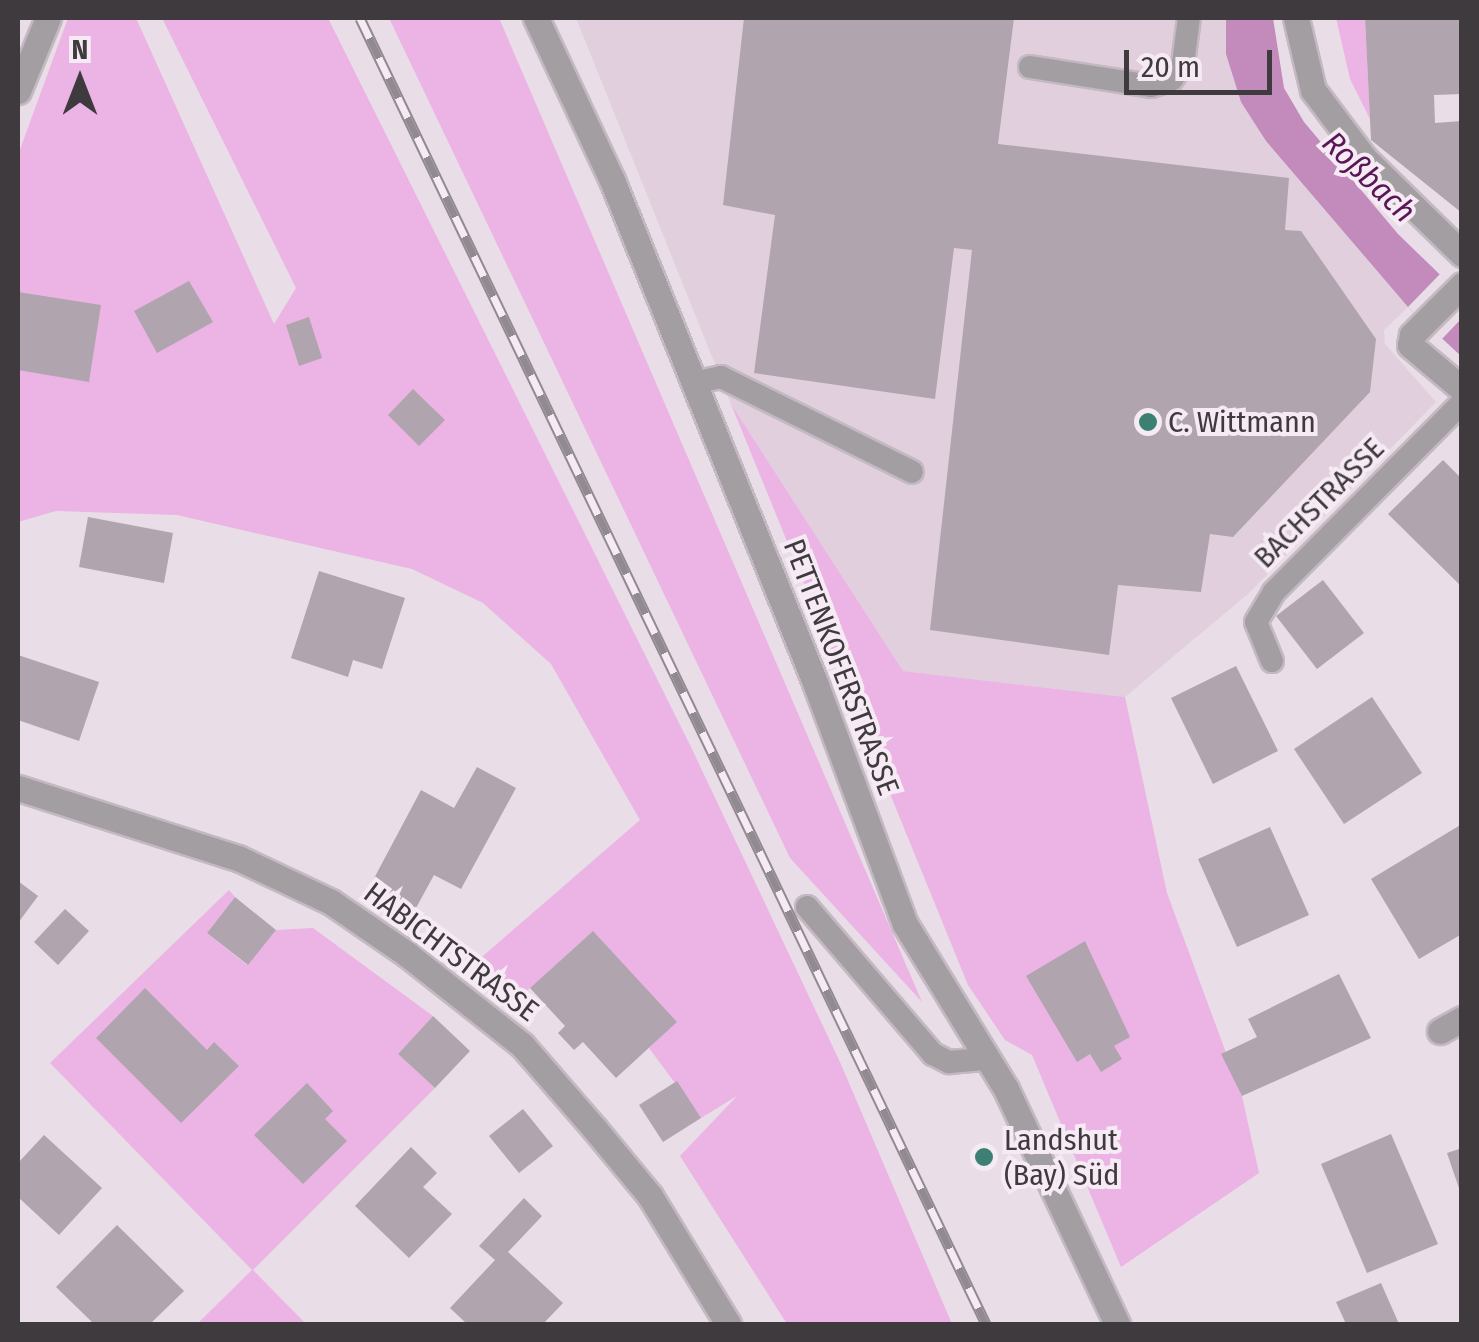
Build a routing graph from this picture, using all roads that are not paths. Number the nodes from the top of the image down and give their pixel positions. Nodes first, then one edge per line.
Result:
1 (45, 18) edge
2 (536, 18) edge
3 (1190, 18) edge
4 (1296, 18) edge
5 (1030, 67) dead end
6 (18, 91) edge
7 (1462, 254) edge
8 (1459, 287) edge
9 (693, 383) junction
10 (1462, 389) edge
11 (1462, 402) edge
12 (912, 472) dead end
13 (1272, 662) dead end
14 (18, 788) edge
15 (807, 907) dead end
16 (987, 1059) junction
17 (728, 1324) edge
18 (1116, 1324) edge

1 - 6 street
2 - 9 street, PETTENKOFERSTRASSE
3 - 5 lane
4 - 7 street
8 - 10 street
9 - 12 lane
9 - 16 street, PETTENKOFERSTRASSE
11 - 13 lane, BACHSTRASSE
14 - 17 street, HABICHTSTRASSE
15 - 16 lane
16 - 18 street, PETTENKOFERSTRASSE

